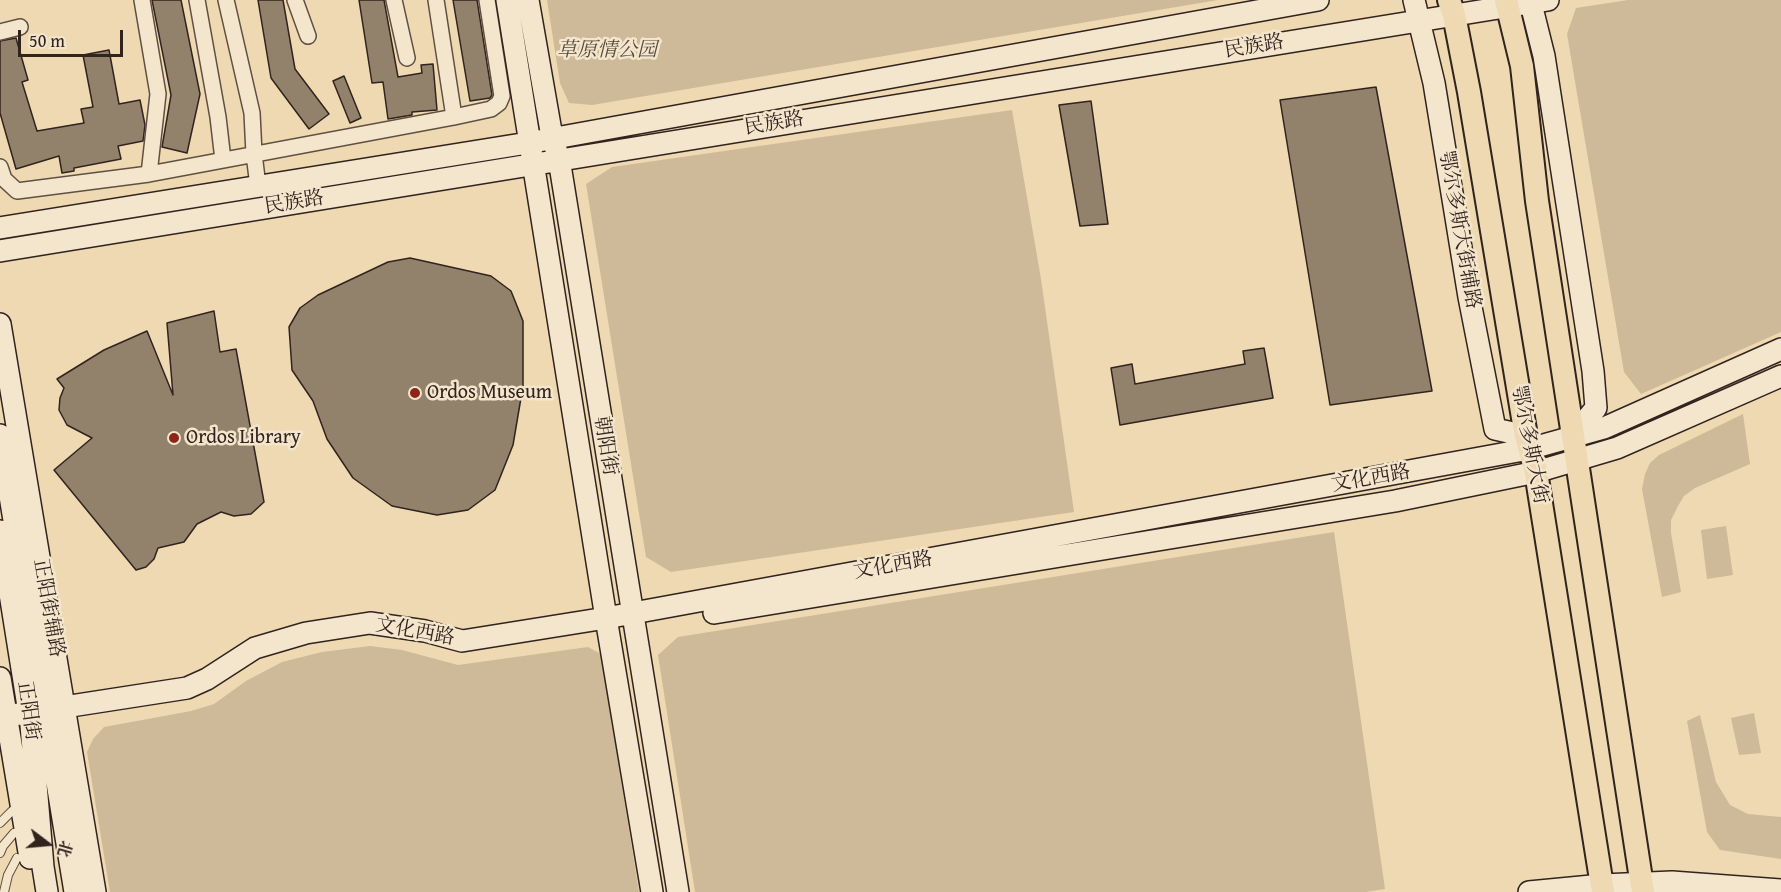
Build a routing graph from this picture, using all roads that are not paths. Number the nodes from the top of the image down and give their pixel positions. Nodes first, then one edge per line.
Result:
1 (142, 0) edge
2 (197, 0) edge
3 (226, 0) edge
4 (295, 0) edge
5 (394, 0) edge
6 (436, 0) edge
7 (487, 0) edge
8 (507, 0) edge
9 (528, 0) edge
10 (1318, 0) edge
11 (1536, 1) edge
12 (1507, 4) edge
13 (1451, 7) edge
14 (1416, 10) edge
15 (20, 27) dead end
16 (0, 32) edge
17 (308, 36) dead end
18 (407, 58) dead end
19 (454, 117) junction
20 (552, 137) junction
21 (528, 143) junction
22 (254, 154) junction
23 (559, 159) junction
24 (223, 160) junction
25 (534, 165) junction
26 (0, 167) edge
27 (149, 174) junction
28 (258, 186) junction
29 (0, 228) edge
30 (0, 251) edge
31 (0, 324) edge
32 (1781, 349) edge
33 (1781, 376) edge
34 (0, 435) edge
35 (1572, 437) junction
36 (1528, 443) junction
37 (1575, 460) junction
38 (1536, 471) junction
39 (0, 531) edge
40 (633, 619) junction
41 (607, 624) junction
42 (0, 678) edge
43 (47, 716) junction
44 (4, 724) edge
45 (12, 811) dead end
46 (0, 823) edge
47 (14, 833) dead end
48 (0, 853) edge
49 (17, 858) dead end
50 (1603, 888) edge
51 (1642, 888) edge
52 (1781, 890) edge
53 (4, 892) edge
54 (35, 892) edge
55 (47, 892) edge
56 (75, 892) edge
57 (95, 892) edge
58 (652, 892) edge
59 (678, 892) edge
60 (1529, 892) edge

1 - 27 street
2 - 24 street
3 - 22 street
4 - 17 street
5 - 18 street
6 - 19 street
7 - 19 street
8 - 21 street, 朝阳街
9 - 20 street, 朝阳街
10 - 20 street, 民族路
11 - 12 street, 民族路
11 - 35 street
12 - 13 street, 民族路
12 - 35 main road
13 - 14 street, 民族路
13 - 36 main road, 鄂尔多斯大街
14 - 23 street, 民族路
14 - 36 street, 鄂尔多斯大街辅路
15 - 16 street
19 - 22 street
20 - 21 street, 民族路
20 - 23 street, 朝阳街
21 - 25 street, 朝阳街
21 - 28 street, 民族路
22 - 24 street
22 - 28 street
23 - 25 street, 民族路
23 - 40 street, 朝阳街
24 - 27 street
25 - 30 street, 民族路
25 - 41 street, 朝阳街
26 - 27 street
28 - 29 street, 民族路
31 - 43 street, 正阳街辅路
32 - 35 street, 文化西路
33 - 37 street, 文化西路
34 - 43 street
35 - 36 street, 文化西路
35 - 37 main road
36 - 38 main road, 鄂尔多斯大街
36 - 40 street, 文化西路
37 - 38 street, 文化西路
37 - 51 main road
38 - 40 street, 文化西路
38 - 50 main road, 鄂尔多斯大街
39 - 43 street, 正阳街
40 - 41 street, 文化西路
40 - 59 street, 朝阳街
41 - 43 street, 文化西路
41 - 58 street, 朝阳街
42 - 44 street
43 - 44 street, 文化西路
43 - 55 street, 正阳街
43 - 56 street
43 - 57 street, 正阳街辅路
44 - 54 street
45 - 46 lane
47 - 48 lane
49 - 53 lane
50 - 51 street
50 - 60 street
51 - 52 street

